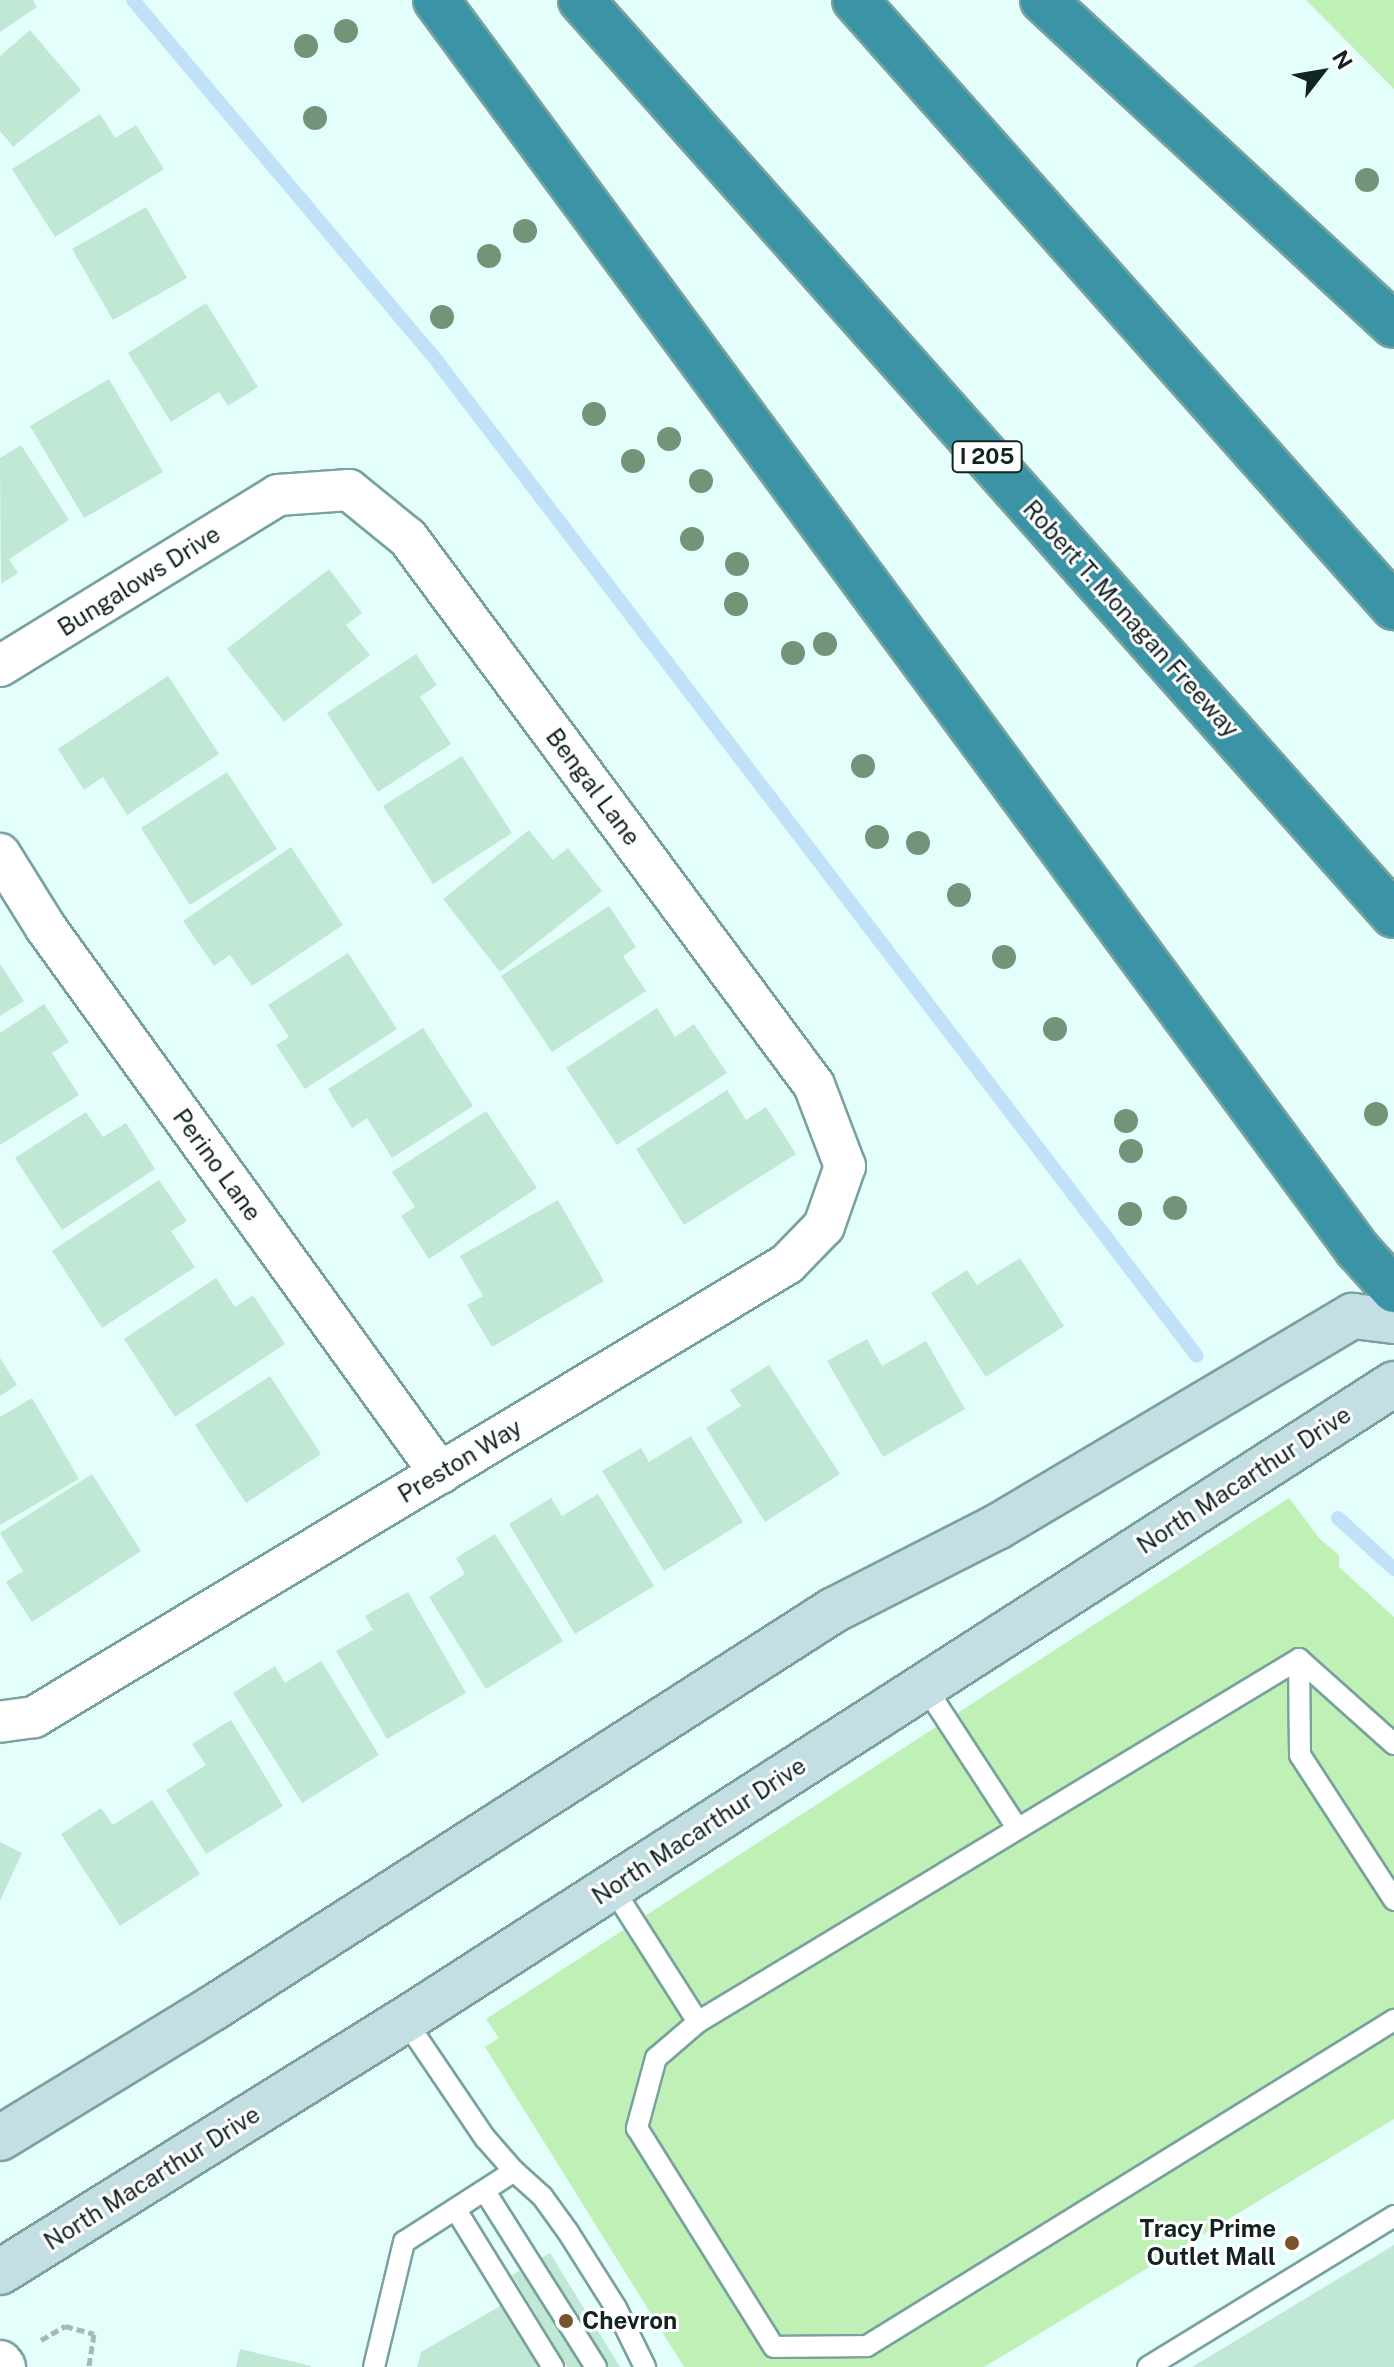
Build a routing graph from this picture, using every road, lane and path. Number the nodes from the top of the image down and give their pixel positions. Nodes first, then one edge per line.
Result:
1 (436, 0) edge
2 (581, 0) edge
3 (855, 0) edge
4 (1043, 0) edge
5 (1394, 325) edge
6 (278, 495) joint
7 (1394, 607) edge
8 (0, 666) edge
9 (0, 854) edge
10 (1394, 915) edge
11 (845, 1166) joint
12 (1394, 1290) edge
13 (1394, 1321) edge
14 (1394, 1384) edge
15 (440, 1473) junction
16 (1299, 1659) junction
17 (924, 1685) junction
18 (17, 1719) edge
19 (1394, 1744) edge
20 (1016, 1826) junction
21 (612, 1887) junction
22 (1394, 1900) edge
23 (405, 2020) junction
24 (1394, 2020) edge
25 (698, 2022) junction
26 (0, 2138) edge
27 (514, 2171) junction
28 (486, 2193) junction
29 (456, 2210) junction
30 (1394, 2216) edge
31 (0, 2272) edge
32 (65, 2326) dead end
33 (89, 2367) edge
34 (374, 2367) edge
35 (553, 2367) edge
36 (596, 2367) edge
37 (645, 2367) edge
38 (1148, 2367) edge

1 - 12 highway
2 - 10 highway, Robert T. Monagan Freeway / I 205
3 - 7 highway
4 - 5 highway
6 - 8 street, Bungalows Drive
6 - 11 street, Bengal Lane
9 - 15 street, Perino Lane
11 - 15 street, Preston Way
13 - 26 main road
14 - 17 main road, North Macarthur Drive
15 - 18 street, Preston Way
16 - 19 lane
16 - 20 lane
16 - 22 lane
17 - 20 lane
17 - 21 main road, North Macarthur Drive
20 - 25 lane
21 - 23 main road, North Macarthur Drive
21 - 25 lane
23 - 27 lane
23 - 31 main road, North Macarthur Drive
24 - 25 lane
27 - 28 lane
27 - 37 lane
28 - 29 lane
28 - 36 lane
29 - 34 lane
29 - 35 lane
30 - 38 lane
32 - 33 path

